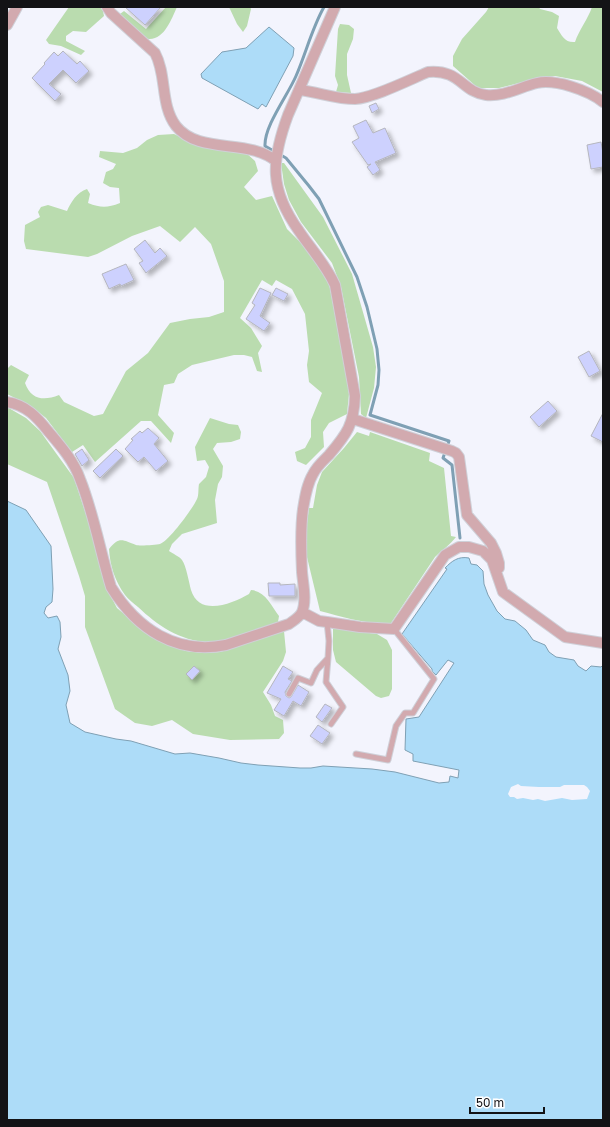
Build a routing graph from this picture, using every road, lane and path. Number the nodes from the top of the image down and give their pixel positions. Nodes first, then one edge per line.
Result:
1 (17, 7) edge
2 (107, 7) edge
3 (335, 7) edge
4 (7, 25) edge
5 (299, 90) junction
6 (603, 102) edge
7 (276, 155) junction
8 (7, 402) edge
9 (353, 419) junction
10 (498, 575) junction
11 (302, 612) junction
12 (327, 622) junction
13 (394, 629) junction
14 (603, 643) edge
15 (328, 658) junction
16 (289, 694) dead end
17 (331, 724) dead end
18 (356, 754) dead end

1 - 4 street
2 - 7 street
3 - 5 street
5 - 6 street
5 - 7 street
7 - 9 street
8 - 11 street
9 - 10 street
9 - 11 street
10 - 13 street
10 - 14 street
11 - 12 street
12 - 13 street
12 - 15 lane
13 - 18 lane
15 - 16 lane
15 - 17 lane

